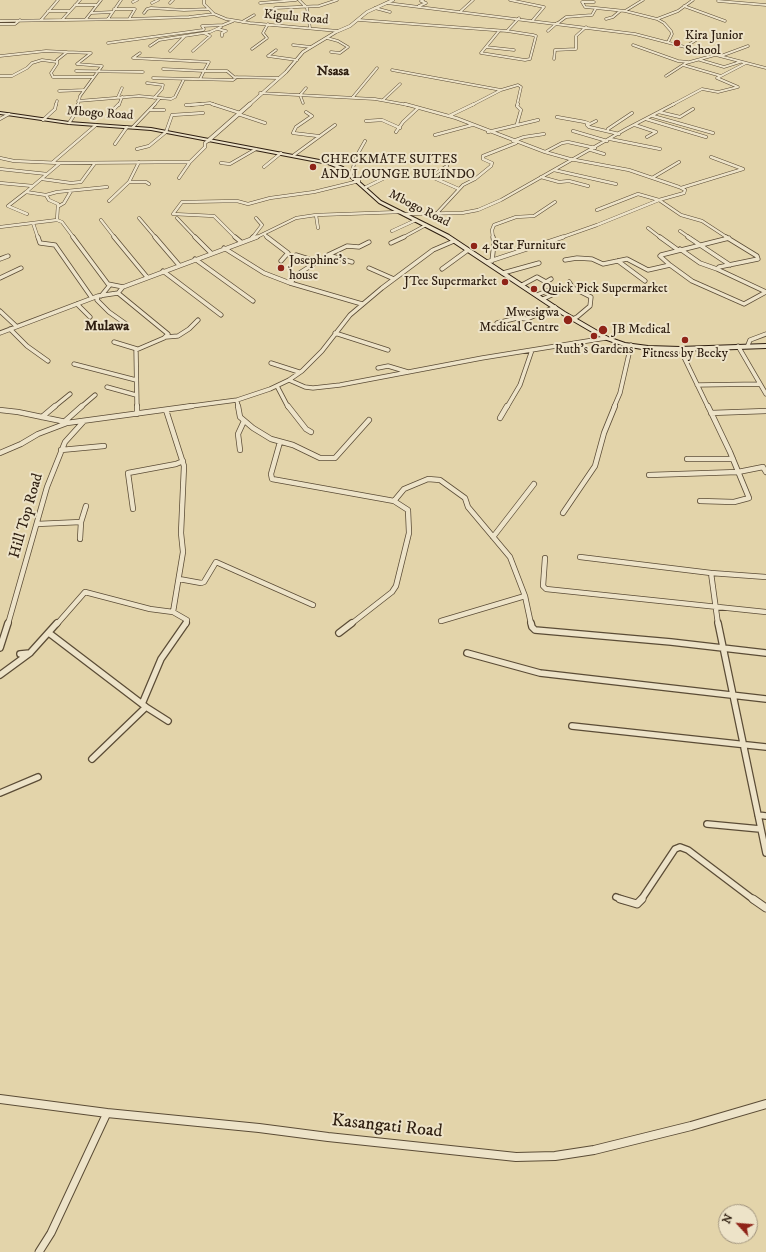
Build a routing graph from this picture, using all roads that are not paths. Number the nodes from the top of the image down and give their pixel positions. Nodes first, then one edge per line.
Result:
1 (58, 0) edge
2 (80, 0) edge
3 (101, 0) edge
4 (121, 0) edge
5 (137, 0) edge
6 (158, 0) edge
7 (173, 0) edge
8 (199, 0) edge
9 (204, 0) edge
10 (297, 0) edge
11 (337, 0) edge
12 (393, 0) edge
13 (423, 0) edge
14 (473, 0) edge
15 (510, 0) edge
16 (643, 0) edge
17 (693, 0) edge
18 (718, 1) edge
19 (133, 2) dead end
20 (594, 2) dead end
21 (152, 3) dead end
22 (170, 3) dead end
23 (260, 3) dead end
24 (386, 3) junction
25 (75, 5) junction
26 (97, 5) junction
27 (138, 5) dead end
28 (766, 5) edge
29 (418, 6) junction
30 (684, 6) junction
31 (306, 7) junction
32 (375, 8) junction
33 (596, 8) junction
34 (114, 9) junction
35 (134, 9) junction
36 (209, 9) junction
37 (48, 11) junction
38 (70, 11) junction
39 (461, 11) junction
40 (620, 11) junction
41 (625, 11) junction
42 (112, 12) junction
43 (390, 12) dead end
44 (91, 13) junction
45 (144, 13) dead end
46 (273, 13) dead end
47 (214, 14) junction
48 (254, 15) dead end
49 (176, 17) junction
50 (519, 18) junction
51 (86, 19) junction
52 (108, 19) junction
53 (129, 19) junction
54 (606, 19) dead end
55 (657, 19) junction
56 (20, 20) junction
57 (41, 20) junction
58 (62, 20) junction
59 (358, 20) junction
60 (533, 20) junction
61 (0, 21) edge
62 (234, 21) junction
63 (725, 21) dead end
64 (242, 22) junction
65 (174, 23) dead end
66 (558, 23) junction
67 (0, 24) edge
68 (268, 24) junction
69 (223, 25) junction
70 (586, 27) junction
71 (310, 28) junction
72 (217, 29) junction
73 (338, 31) junction
74 (500, 31) junction
75 (507, 31) junction
76 (548, 31) dead end
77 (204, 33) junction
78 (704, 35) dead end
79 (186, 36) junction
80 (222, 36) dead end
81 (327, 38) junction
82 (668, 41) junction
83 (108, 43) dead end
84 (293, 45) dead end
85 (633, 45) dead end
86 (719, 45) dead end
87 (150, 46) dead end
88 (748, 46) dead end
89 (311, 47) junction
90 (685, 47) junction
91 (486, 48) junction
92 (252, 49) dead end
93 (170, 50) dead end
94 (276, 50) dead end
95 (514, 50) dead end
96 (193, 51) dead end
97 (67, 52) junction
98 (331, 52) dead end
99 (140, 53) dead end
100 (708, 53) junction
101 (715, 55) junction
102 (0, 56) edge
103 (720, 56) junction
104 (554, 59) dead end
105 (297, 60) junction
106 (698, 60) junction
107 (57, 62) junction
108 (688, 62) junction
109 (741, 62) junction
110 (746, 63) junction
111 (683, 64) junction
112 (724, 67) junction
113 (377, 68) dead end
114 (766, 68) edge
115 (163, 69) dead end
116 (392, 70) dead end
117 (732, 70) junction
118 (76, 71) dead end
119 (97, 71) junction
120 (204, 71) junction
121 (143, 72) dead end
122 (666, 76) dead end
123 (721, 76) junction
124 (0, 77) edge
125 (93, 77) junction
126 (237, 77) junction
127 (153, 78) dead end
128 (278, 78) junction
129 (184, 79) junction
130 (200, 79) junction
131 (147, 84) dead end
132 (400, 84) dead end
133 (122, 88) dead end
134 (306, 88) dead end
135 (84, 90) junction
136 (500, 90) junction
137 (59, 91) dead end
138 (260, 93) junction
139 (300, 95) junction
140 (118, 97) junction
141 (122, 97) junction
142 (353, 97) junction
143 (154, 98) junction
144 (159, 99) junction
145 (384, 100) junction
146 (57, 101) dead end
147 (78, 101) junction
148 (303, 104) dead end
149 (186, 105) dead end
150 (418, 108) junction
151 (151, 110) junction
152 (164, 110) dead end
153 (693, 110) dead end
154 (306, 112) dead end
155 (659, 112) junction
156 (0, 113) edge
157 (110, 113) dead end
158 (203, 113) dead end
159 (239, 113) junction
160 (632, 113) dead end
161 (9, 114) junction
162 (449, 116) junction
163 (653, 116) junction
164 (557, 117) dead end
165 (0, 119) edge
166 (43, 120) junction
167 (366, 120) dead end
168 (538, 120) dead end
169 (646, 120) junction
170 (596, 121) dead end
171 (69, 123) junction
172 (265, 123) dead end
173 (517, 124) junction
174 (590, 124) junction
175 (96, 125) junction
176 (335, 125) dead end
177 (472, 125) junction
178 (635, 125) junction
179 (127, 127) junction
180 (133, 127) junction
181 (400, 128) junction
182 (573, 131) dead end
183 (608, 131) junction
184 (166, 132) junction
185 (396, 132) dead end
186 (488, 132) junction
187 (435, 134) dead end
188 (544, 134) dead end
189 (619, 134) junction
190 (713, 134) dead end
191 (318, 136) junction
192 (647, 137) dead end
193 (706, 137) dead end
194 (209, 140) junction
195 (608, 140) junction
196 (365, 141) dead end
197 (515, 142) junction
198 (114, 144) dead end
199 (256, 148) junction
200 (595, 148) junction
201 (137, 149) dead end
202 (660, 149) dead end
203 (591, 150) junction
204 (544, 152) junction
205 (282, 153) junction
206 (604, 154) dead end
207 (294, 155) junction
208 (711, 157) dead end
209 (0, 158) edge
210 (573, 160) junction
211 (53, 162) junction
212 (139, 162) junction
213 (190, 162) junction
214 (679, 162) dead end
215 (60, 163) junction
216 (96, 163) junction
217 (221, 163) dead end
218 (447, 166) dead end
219 (264, 167) dead end
220 (0, 169) edge
221 (554, 170) junction
222 (418, 171) dead end
223 (395, 173) dead end
224 (47, 174) junction
225 (352, 175) junction
226 (430, 177) junction
227 (541, 177) junction
228 (179, 178) dead end
229 (652, 178) junction
230 (42, 180) junction
231 (359, 181) junction
232 (130, 182) junction
233 (0, 183) edge
234 (149, 184) dead end
235 (616, 184) dead end
236 (33, 186) junction
237 (588, 186) dead end
238 (107, 187) dead end
239 (366, 187) junction
240 (681, 188) junction
241 (459, 189) junction
242 (71, 191) junction
243 (26, 192) junction
244 (46, 195) junction
245 (237, 196) dead end
246 (659, 200) junction
247 (109, 201) dead end
248 (242, 202) junction
249 (555, 202) dead end
250 (59, 206) junction
251 (597, 210) dead end
252 (402, 213) junction
253 (437, 213) junction
254 (27, 214) dead end
255 (316, 215) junction
256 (139, 218) dead end
257 (177, 218) dead end
258 (256, 218) dead end
259 (57, 220) junction
260 (101, 220) dead end
261 (416, 220) junction
262 (33, 223) junction
263 (426, 225) junction
264 (0, 227) edge
265 (318, 228) dead end
266 (648, 228) dead end
267 (392, 231) dead end
268 (680, 231) dead end
269 (264, 234) junction
270 (252, 238) junction
271 (729, 238) junction
272 (454, 241) junction
273 (241, 242) junction
274 (369, 242) dead end
275 (391, 243) dead end
276 (700, 245) junction
277 (224, 248) junction
278 (679, 249) junction
279 (468, 250) junction
280 (211, 253) junction
281 (296, 255) dead end
282 (328, 255) junction
283 (8, 256) dead end
284 (0, 259) edge
285 (195, 259) junction
286 (566, 260) dead end
287 (618, 261) junction
288 (281, 262) dead end
289 (352, 262) dead end
290 (489, 262) junction
291 (313, 263) junction
292 (539, 263) dead end
293 (179, 265) junction
294 (670, 265) junction
295 (730, 265) junction
296 (21, 268) dead end
297 (369, 268) dead end
298 (442, 269) dead end
299 (717, 269) junction
300 (163, 271) junction
301 (503, 273) junction
302 (147, 277) junction
303 (0, 278) edge
304 (394, 279) junction
305 (551, 279) dead end
306 (645, 281) dead end
307 (569, 282) dead end
308 (290, 283) junction
309 (110, 285) junction
310 (522, 285) junction
311 (123, 287) junction
312 (564, 287) dead end
313 (554, 292) junction
314 (766, 292) edge
315 (118, 293) junction
316 (537, 295) junction
317 (99, 296) junction
318 (92, 298) junction
319 (543, 299) junction
320 (253, 301) dead end
321 (77, 304) junction
322 (362, 304) junction
323 (555, 307) junction
324 (0, 311) edge
325 (221, 315) dead end
326 (90, 316) dead end
327 (572, 319) junction
328 (198, 320) dead end
329 (496, 323) dead end
330 (126, 324) dead end
331 (16, 326) junction
332 (10, 329) junction
333 (0, 333) edge
334 (335, 333) junction
335 (766, 334) edge
336 (166, 337) junction
337 (606, 338) junction
338 (114, 342) dead end
339 (631, 345) junction
340 (738, 346) junction
341 (748, 346) junction
342 (766, 346) edge
343 (137, 349) junction
344 (680, 349) junction
345 (388, 350) dead end
346 (532, 350) junction
347 (48, 361) dead end
348 (271, 363) dead end
349 (74, 364) dead end
350 (378, 368) dead end
351 (299, 372) junction
352 (409, 373) junction
353 (136, 380) junction
354 (290, 380) junction
355 (760, 384) junction
356 (697, 385) junction
357 (277, 386) junction
358 (107, 387) dead end
359 (70, 394) dead end
360 (766, 394) edge
361 (95, 395) dead end
362 (136, 395) junction
363 (237, 400) junction
364 (0, 410) edge
365 (166, 410) junction
366 (766, 411) edge
367 (711, 413) junction
368 (137, 414) junction
369 (42, 417) junction
370 (500, 418) dead end
371 (369, 420) dead end
372 (84, 421) junction
373 (244, 421) junction
374 (66, 422) junction
375 (311, 432) dead end
376 (280, 442) junction
377 (104, 446) dead end
378 (60, 450) junction
379 (240, 450) dead end
380 (0, 453) edge
381 (687, 459) dead end
382 (733, 459) junction
383 (183, 461) junction
384 (738, 472) junction
385 (766, 472) edge
386 (650, 475) dead end
387 (534, 484) dead end
388 (394, 501) junction
389 (700, 501) dead end
390 (86, 506) dead end
391 (133, 509) dead end
392 (563, 513) dead end
393 (81, 522) junction
394 (38, 524) junction
395 (493, 537) junction
396 (80, 539) dead end
397 (580, 557) dead end
398 (546, 558) dead end
399 (711, 572) junction
400 (766, 577) edge
401 (179, 579) junction
402 (525, 596) junction
403 (313, 605) dead end
404 (715, 607) junction
405 (173, 612) junction
406 (766, 612) edge
407 (441, 621) dead end
408 (49, 633) junction
409 (340, 633) dead end
410 (0, 648) edge
411 (724, 649) junction
412 (30, 653) junction
413 (467, 653) dead end
414 (766, 653) edge
415 (20, 654) dead end
416 (0, 676) edge
417 (733, 695) junction
418 (766, 699) edge
419 (144, 705) junction
420 (168, 721) dead end
421 (572, 726) dead end
422 (744, 746) junction
423 (766, 748) edge
424 (92, 759) dead end
425 (38, 777) dead end
426 (0, 793) edge
427 (758, 815) junction
428 (766, 816) edge
429 (707, 824) dead end
430 (760, 829) junction
431 (766, 853) edge
432 (616, 897) dead end
433 (766, 908) edge
434 (0, 1099) edge
435 (766, 1104) edge
436 (107, 1113) junction
437 (39, 1252) edge

1 - 37 street
2 - 25 street
3 - 26 street
4 - 34 street
5 - 19 street
6 - 21 street
7 - 22 street
8 - 9 street
9 - 36 street
10 - 23 street
10 - 31 street
11 - 31 street
12 - 24 street
13 - 29 street
14 - 39 street
15 - 60 street
16 - 41 street
17 - 30 street
18 - 28 street
20 - 33 street
24 - 29 street
24 - 32 street
25 - 26 street
25 - 38 street
26 - 44 street
27 - 35 street
29 - 39 street
30 - 55 street
30 - 63 street
31 - 46 street
31 - 71 street
32 - 43 street
32 - 59 street
33 - 40 street
33 - 66 street
34 - 35 street
34 - 42 street
35 - 53 street
36 - 45 street
36 - 47 street
37 - 38 street
37 - 57 street
38 - 58 street
39 - 50 street
40 - 41 street
40 - 54 street
41 - 55 street
42 - 44 street
42 - 52 street
44 - 51 street
47 - 49 street
47 - 62 street
48 - 64 street
49 - 53 street
49 - 65 street
50 - 60 street
50 - 75 street
51 - 52 street
51 - 58 street
52 - 53 street
55 - 82 street
56 - 57 street
56 - 61 street
56 - 67 street
57 - 58 street
59 - 73 street
59 - 74 street
60 - 66 street
62 - 64 street, Kigulu Road
62 - 69 street
64 - 68 street, Kigulu Road
66 - 70 street
66 - 76 street
68 - 71 street, Kigulu Road
68 - 92 street
69 - 72 street
69 - 83 street
70 - 82 street
70 - 104 street
71 - 73 street, Kigulu Road
72 - 77 street
72 - 80 street
73 - 81 street
74 - 75 street
74 - 91 street
75 - 91 street
77 - 79 street
77 - 96 street
78 - 90 street
79 - 87 street
79 - 93 street
81 - 89 street
81 - 98 street
82 - 90 street
84 - 89 street
85 - 108 street
86 - 100 street
88 - 103 street
89 - 105 street
90 - 100 street
91 - 95 street
94 - 105 street
97 - 102 street
97 - 107 street
97 - 119 street
99 - 120 street
100 - 101 street
101 - 103 street
101 - 106 street
103 - 109 street
105 - 128 street
106 - 108 street
106 - 112 street
107 - 124 street
107 - 125 street
108 - 111 street
109 - 110 street
109 - 112 street
110 - 114 street
110 - 117 street
111 - 122 street
111 - 123 street
112 - 117 street
113 - 142 street
115 - 120 street
116 - 136 street
117 - 123 street
118 - 119 street
119 - 121 street
119 - 125 street
120 - 126 street
120 - 130 street
123 - 155 street
125 - 135 street
126 - 128 street
126 - 130 street
127 - 129 street
128 - 138 street
129 - 130 street
129 - 144 street
131 - 143 street
132 - 145 street
133 - 140 street
134 - 139 street
135 - 137 street
135 - 147 street
136 - 162 street
136 - 173 street
138 - 139 street
138 - 159 street
139 - 142 street
139 - 148 street
140 - 141 street
140 - 147 street
141 - 143 street
141 - 157 street
142 - 145 street
143 - 144 street
144 - 151 street
145 - 150 street
146 - 166 street
147 - 171 street
149 - 159 street
150 - 162 street
150 - 181 street
151 - 152 street
151 - 180 street
153 - 155 street
154 - 191 street
155 - 163 street
156 - 161 main road, Mbogo Road
158 - 184 street
159 - 172 street
159 - 194 street
160 - 183 street
161 - 165 street
161 - 166 main road, Mbogo Road
162 - 177 street
163 - 169 street
163 - 190 street
164 - 174 street
166 - 171 main road, Mbogo Road
167 - 181 street
168 - 173 street
169 - 178 street
169 - 193 street
170 - 174 street
171 - 175 main road, Mbogo Road
173 - 186 street
174 - 183 street
175 - 179 main road, Mbogo Road
175 - 211 street
176 - 191 street
177 - 186 street
177 - 187 street
178 - 189 street
178 - 192 street
179 - 180 main road, Mbogo Road
179 - 198 street
180 - 184 main road, Mbogo Road
181 - 185 street
182 - 195 street
183 - 189 street
184 - 194 main road, Mbogo Road
184 - 201 street
186 - 197 street
188 - 197 street
189 - 195 street
191 - 207 street
194 - 199 main road, Mbogo Road
194 - 213 street
195 - 200 street
195 - 202 street
196 - 225 street
197 - 204 street
197 - 241 street
199 - 205 main road, Mbogo Road
199 - 217 street
200 - 203 street
200 - 204 street
203 - 206 street
203 - 210 street
204 - 210 street
205 - 207 main road, Mbogo Road
205 - 219 street
207 - 225 main road, Mbogo Road
208 - 240 street
209 - 211 street
210 - 221 street
210 - 229 street
211 - 215 street
212 - 213 street
212 - 216 street
212 - 232 street
213 - 228 street
214 - 229 street
215 - 216 street
215 - 224 street
216 - 230 street
218 - 226 street
220 - 224 street
221 - 227 street
221 - 235 street
222 - 226 street
223 - 239 street
224 - 230 street
225 - 231 main road, Mbogo Road
226 - 241 street
227 - 237 street
227 - 253 street
229 - 240 street
230 - 236 street
231 - 239 main road, Mbogo Road
231 - 248 street
232 - 234 street
232 - 247 street
233 - 236 street
236 - 243 street
238 - 242 street
239 - 252 main road, Mbogo Road
240 - 246 street
241 - 253 street
242 - 244 street
242 - 250 street
243 - 244 street
243 - 254 street
244 - 250 street
245 - 248 street
246 - 251 street
246 - 271 street
246 - 290 street
248 - 273 street
249 - 290 street
250 - 259 street
252 - 253 street
252 - 255 street
252 - 261 main road, Mbogo Road
255 - 265 street
255 - 269 street
256 - 293 street
257 - 280 street
258 - 270 street
259 - 262 street
259 - 309 street
260 - 302 street
261 - 263 main road, Mbogo Road
261 - 267 street
262 - 264 street
262 - 318 street
263 - 272 main road, Mbogo Road
263 - 275 street
266 - 278 street
268 - 276 street
269 - 270 street
269 - 288 street
270 - 273 street
271 - 276 street
271 - 295 street
272 - 279 main road, Mbogo Road
272 - 304 street
273 - 277 street
274 - 282 street
276 - 278 street
276 - 295 street
277 - 280 street
277 - 308 street
278 - 294 street
278 - 299 street
279 - 290 main road, Mbogo Road
279 - 298 street
280 - 285 street
281 - 291 street
282 - 289 street
282 - 291 street
283 - 284 street
285 - 293 street
285 - 320 street
286 - 287 street
287 - 294 street
287 - 306 street
290 - 301 main road, Mbogo Road
291 - 308 street
292 - 301 street
293 - 300 street
294 - 314 street
295 - 299 street
296 - 303 street
297 - 304 street
299 - 314 street
300 - 302 street
300 - 325 street
301 - 310 main road, Mbogo Road
302 - 311 street
304 - 322 street
305 - 310 street
307 - 327 street
308 - 322 street
309 - 311 street
309 - 317 street
310 - 316 main road, Mbogo Road
311 - 315 street
312 - 313 street
313 - 316 street
313 - 319 street
315 - 317 street
315 - 336 street
316 - 319 main road, Mbogo Road
317 - 318 street
317 - 330 street
318 - 321 street
319 - 323 main road, Mbogo Road
321 - 326 street
321 - 331 street
322 - 334 street
323 - 327 main road, Mbogo Road
323 - 329 street
324 - 331 street
327 - 337 main road, Mbogo Road
328 - 336 street
331 - 332 street
332 - 333 street
332 - 347 street
334 - 345 street
334 - 351 street
335 - 341 street
336 - 343 street
337 - 339 main road, Mbogo Road
337 - 346 street
338 - 343 street
339 - 344 main road, Mbogo Road
339 - 392 street
340 - 341 main road, Mbogo Road
340 - 344 main road, Mbogo Road
340 - 355 street
341 - 342 main road, Mbogo Road
343 - 353 street
344 - 356 street
346 - 352 street
346 - 370 street
348 - 351 street
349 - 353 street
350 - 352 street
351 - 354 street
352 - 354 street
353 - 362 street
354 - 357 street
355 - 356 street
355 - 360 street
356 - 367 street
357 - 363 street
357 - 375 street
358 - 362 street
359 - 369 street
361 - 374 street
362 - 368 street
363 - 365 street
363 - 373 street
364 - 369 street
365 - 368 street
365 - 383 street
366 - 367 street
367 - 382 street
368 - 372 street
369 - 374 street
371 - 376 street
372 - 374 street
372 - 378 street, Hill Top Road
373 - 376 street
373 - 379 street
374 - 380 street
376 - 388 street
377 - 378 street
378 - 394 street, Hill Top Road
381 - 382 street
382 - 384 street
383 - 391 street
383 - 401 street
384 - 385 street
384 - 386 street
384 - 389 street
387 - 395 street
388 - 395 street
388 - 409 street
390 - 393 street
393 - 394 street
393 - 396 street
394 - 410 street, Hill Top Road
395 - 402 street
397 - 399 street
398 - 404 street
399 - 400 street
399 - 404 street
401 - 403 street
401 - 405 street
402 - 407 street
402 - 411 street
404 - 406 street
404 - 411 street
405 - 408 street
405 - 419 street
408 - 412 street
408 - 419 street
411 - 414 street
411 - 417 street
412 - 415 street
412 - 416 street
413 - 417 street
417 - 418 street
417 - 422 street
419 - 420 street
419 - 424 street
421 - 422 street
422 - 423 street
422 - 427 street
425 - 426 street
427 - 428 street
427 - 430 street
429 - 430 street
430 - 431 street
432 - 433 street
434 - 436 street, Kasangati Road
435 - 436 street, Kasangati Road
436 - 437 street

